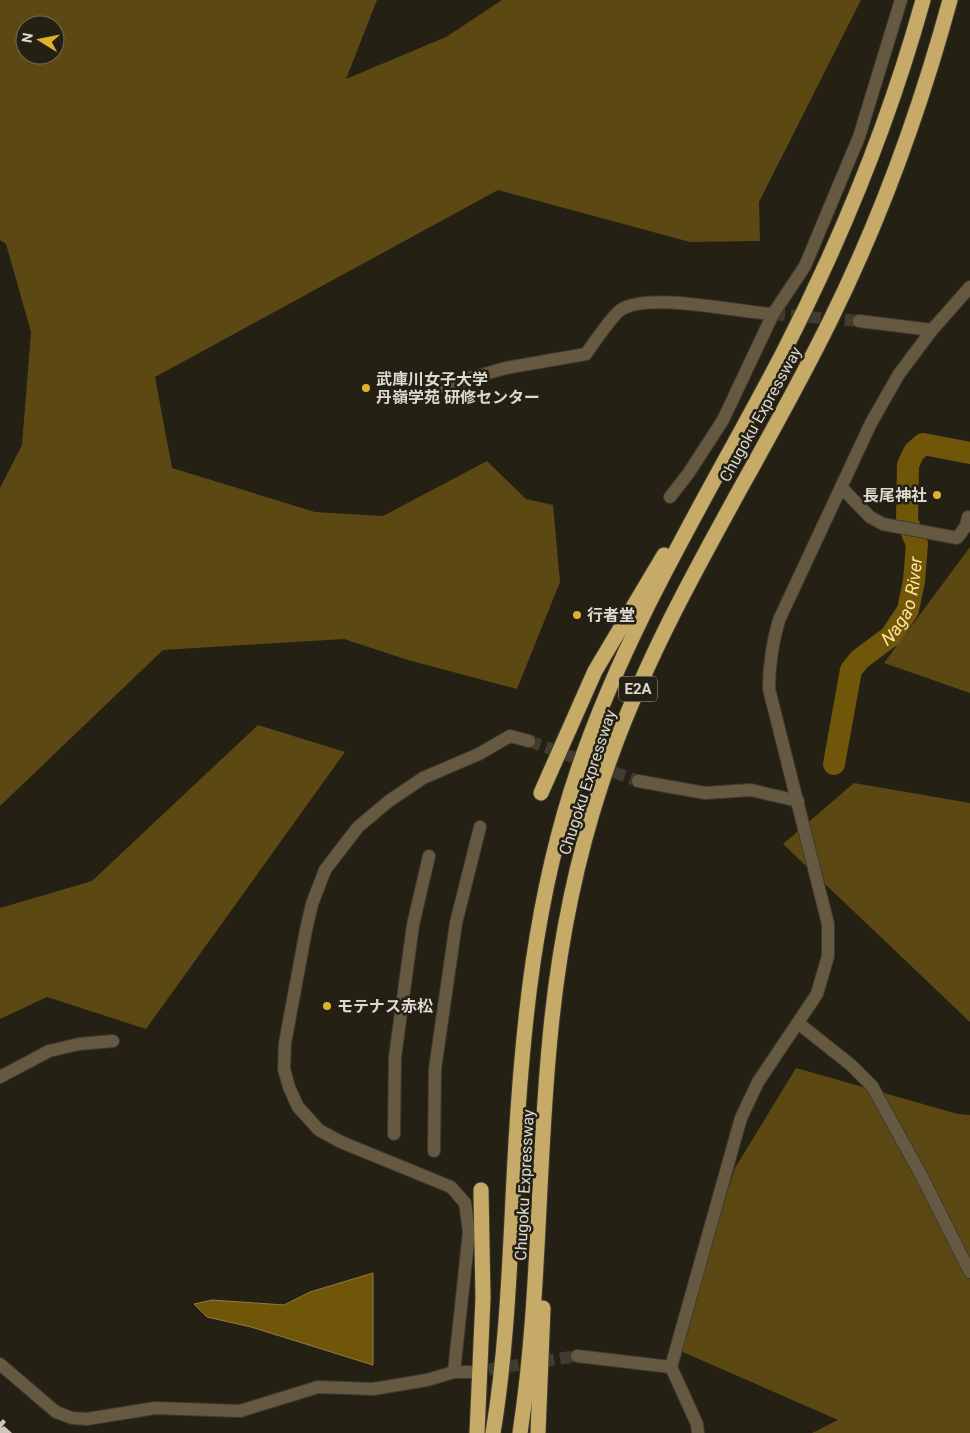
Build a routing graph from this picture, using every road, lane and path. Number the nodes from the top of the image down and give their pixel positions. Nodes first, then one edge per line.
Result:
1 (902, 0) edge
2 (923, 0) edge
3 (950, 0) edge
4 (970, 287) edge
5 (773, 314) junction
6 (859, 321) tunnel mouth
7 (932, 330) junction
8 (428, 390) dead end
9 (714, 480) junction
10 (841, 487) junction
11 (670, 497) dead end
12 (968, 517) dead end
13 (529, 741) tunnel mouth
14 (638, 781) tunnel mouth
15 (540, 793) dead end
16 (798, 801) junction
17 (480, 827) dead end
18 (429, 856) dead end
19 (798, 1023) junction
20 (113, 1041) dead end
21 (0, 1077) edge
22 (394, 1134) dead end
23 (434, 1151) dead end
24 (543, 1159) junction
25 (481, 1190) dead end
26 (970, 1272) edge
27 (577, 1356) tunnel mouth
28 (0, 1364) edge
29 (671, 1367) junction
30 (454, 1372) junction
31 (470, 1372) tunnel mouth
32 (477, 1433) edge
33 (493, 1433) edge
34 (520, 1433) edge
35 (538, 1433) edge
36 (698, 1433) edge

1 - 5 street
2 - 9 highway, Chugoku Expressway / E2A
3 - 24 highway, Chugoku Expressway / E2A
4 - 7 street
5 - 8 street
5 - 11 street
6 - 7 street
7 - 10 street
9 - 15 highway
9 - 33 highway, Chugoku Expressway / E2A
10 - 12 street
10 - 16 street
13 - 30 street
14 - 16 street
16 - 19 street
17 - 23 street
18 - 22 street
19 - 26 street
19 - 29 street
20 - 21 street
24 - 34 highway, Chugoku Expressway / E2A
24 - 35 highway
25 - 32 highway
27 - 29 street
28 - 30 street
29 - 36 street
30 - 31 street

